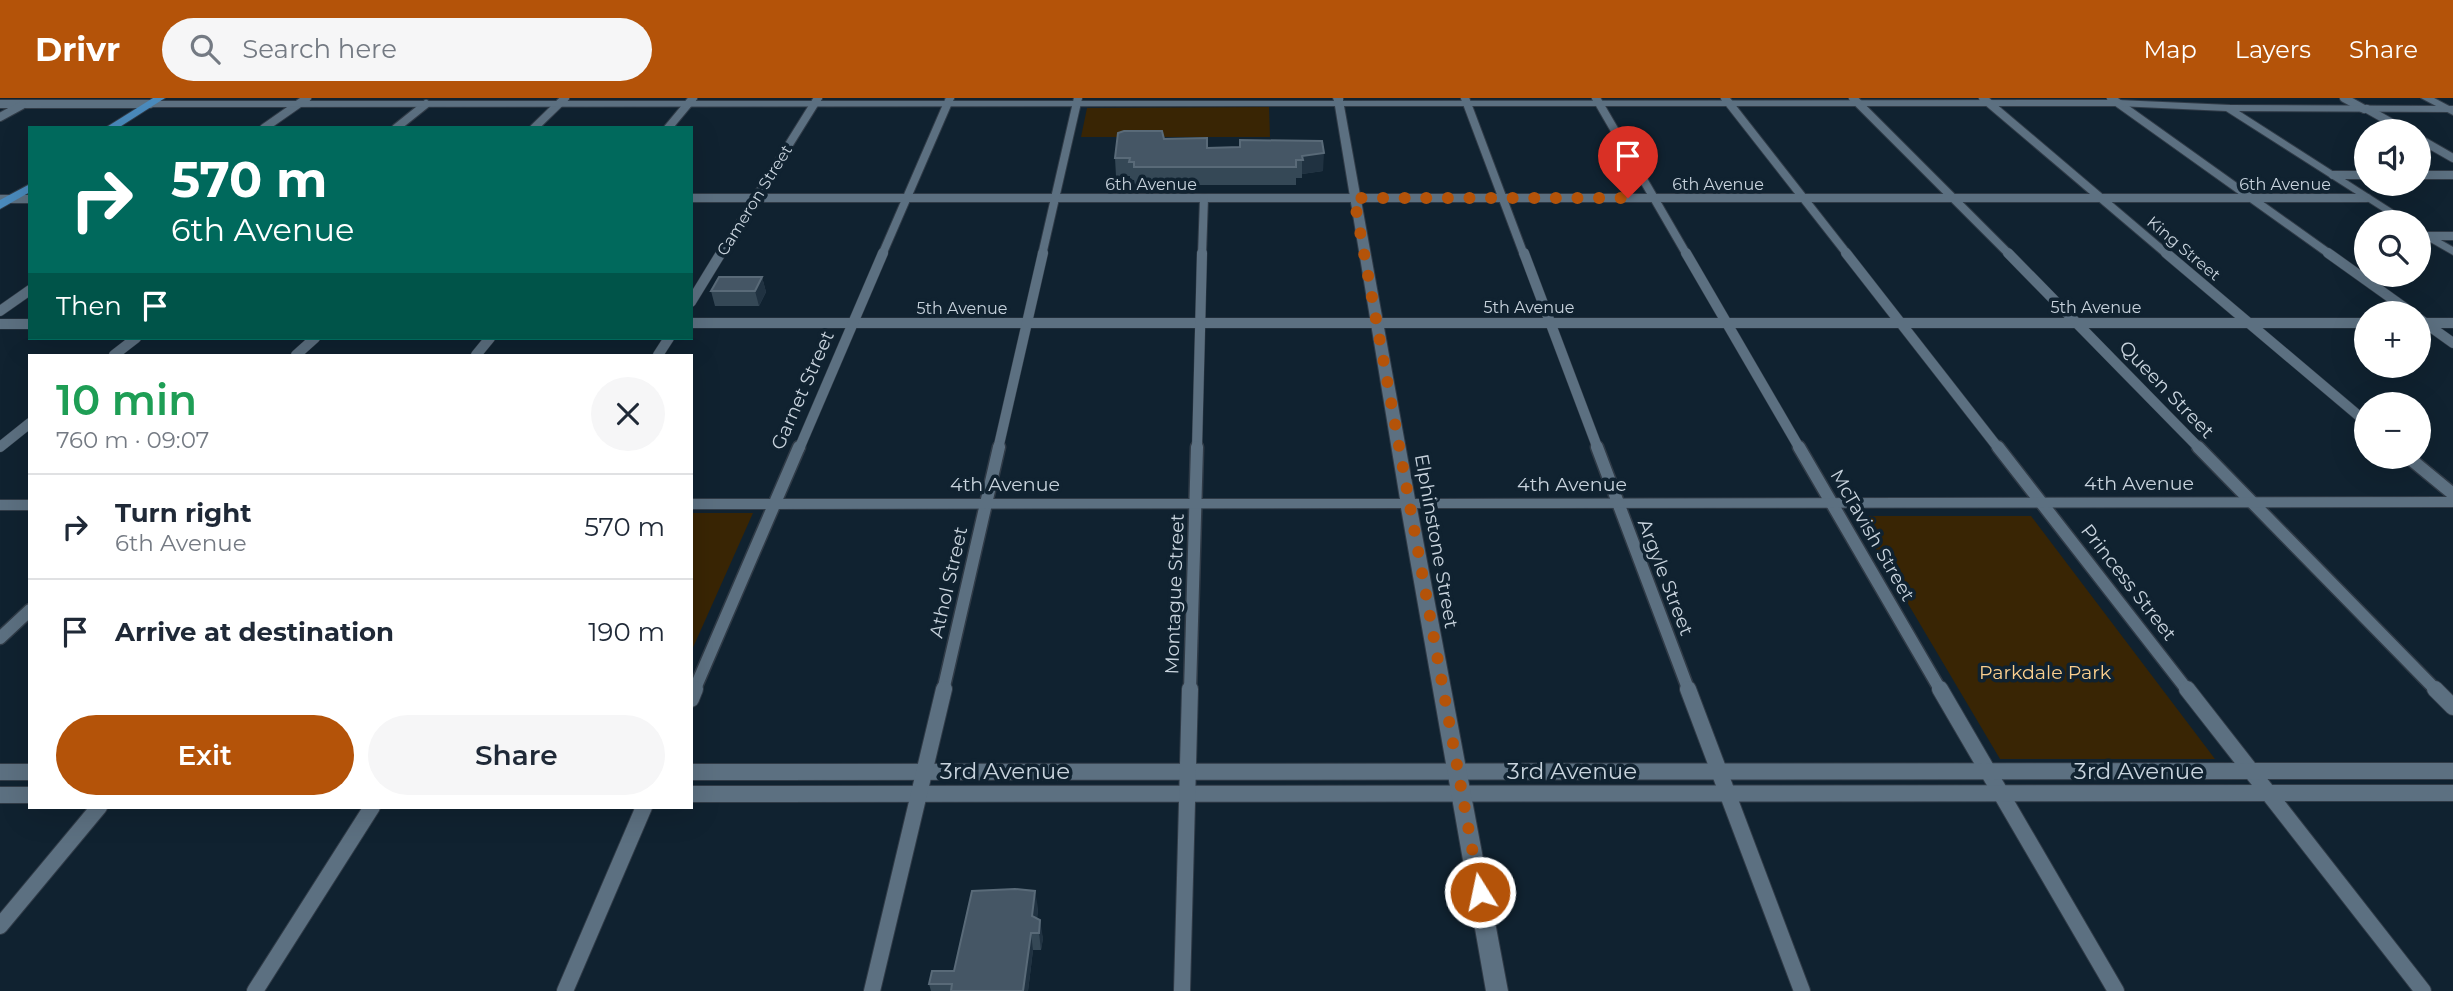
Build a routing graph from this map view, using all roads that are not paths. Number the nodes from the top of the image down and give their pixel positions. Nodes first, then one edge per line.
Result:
1 (35, 98) edge
2 (2344, 98) edge
3 (2426, 98) edge
4 (2215, 99) edge
5 (2115, 100) edge
6 (163, 101) edge
7 (303, 101) edge
8 (562, 101) edge
9 (691, 101) edge
10 (816, 101) edge
11 (949, 101) edge
12 (1077, 101) edge
13 (1208, 101) edge
14 (1339, 101) edge
15 (1466, 101) edge
16 (1597, 101) edge
17 (1727, 101) edge
18 (1856, 101) edge
19 (1986, 101) edge
20 (0, 104) edge
21 (24, 104) junction
22 (426, 104) junction
23 (2179, 105) junction
24 (2451, 106) edge
25 (2230, 108) junction
26 (2365, 109) junction
27 (0, 117) edge
28 (2384, 119) edge
29 (114, 126) edge
30 (130, 126) edge
31 (267, 126) edge
32 (398, 126) edge
33 (536, 126) edge
34 (670, 126) edge
35 (2431, 145) edge
36 (2453, 158) edge
37 (2333, 175) junction
38 (2354, 175) edge
39 (2431, 175) edge
40 (2453, 175) edge
41 (28, 178) edge
42 (28, 188) edge
43 (693, 198) edge
44 (755, 198) junction
45 (908, 198) junction
46 (1055, 198) junction
47 (1204, 198) junction
48 (1354, 198) junction
49 (1503, 198) junction
50 (1653, 198) junction
51 (1802, 198) junction
52 (1951, 198) junction
53 (2100, 198) junction
54 (2252, 198) junction
55 (2367, 198) junction
56 (2, 199) edge
57 (28, 199) edge
58 (2386, 210) edge
59 (2431, 234) edge
60 (2453, 236) edge
61 (2431, 238) edge
62 (2453, 252) edge
63 (28, 291) edge
64 (693, 299) edge
65 (2395, 301) edge
66 (0, 311) edge
67 (2431, 322) edge
68 (693, 323) edge
69 (854, 323) junction
70 (1201, 323) junction
71 (1376, 323) junction
72 (1550, 323) junction
73 (1727, 323) junction
74 (1898, 323) junction
75 (2078, 323) junction
76 (2248, 323) junction
77 (2354, 323) edge
78 (2453, 323) edge
79 (0, 324) edge
80 (28, 324) edge
81 (1027, 324) junction
82 (2431, 328) edge
83 (133, 340) edge
84 (312, 340) edge
85 (488, 340) edge
86 (2453, 343) edge
87 (115, 354) edge
88 (297, 354) edge
89 (477, 354) edge
90 (2354, 412) edge
91 (28, 425) edge
92 (0, 447) edge
93 (2423, 469) edge
94 (2453, 494) edge
95 (2453, 502) edge
96 (1195, 503) junction
97 (1409, 503) junction
98 (1618, 503) junction
99 (1832, 503) junction
100 (2043, 503) junction
101 (2251, 503) junction
102 (693, 504) edge
103 (775, 504) junction
104 (985, 504) junction
105 (0, 505) edge
106 (28, 505) edge
107 (28, 612) edge
108 (0, 638) edge
109 (693, 694) edge
110 (2453, 707) edge
111 (2453, 771) edge
112 (0, 772) edge
113 (28, 772) edge
114 (693, 772) edge
115 (925, 772) junction
116 (1188, 772) junction
117 (1458, 772) junction
118 (1719, 772) junction
119 (1988, 772) junction
120 (2250, 772) junction
121 (2267, 793) junction
122 (2453, 793) edge
123 (693, 794) edge
124 (919, 794) junction
125 (1187, 794) junction
126 (1462, 794) junction
127 (1727, 794) junction
128 (2001, 794) junction
129 (0, 795) edge
130 (28, 795) edge
131 (97, 809) edge
132 (371, 809) edge
133 (643, 809) edge
134 (0, 926) edge
135 (255, 991) edge
136 (565, 991) edge
137 (872, 991) edge
138 (1181, 991) edge
139 (1497, 991) edge
140 (1801, 991) edge
141 (2116, 991) edge
142 (2423, 991) edge

1 - 21 street
2 - 26 street
3 - 24 main road
4 - 23 street
4 - 25 street
5 - 19 street
5 - 23 street
5 - 54 street
6 - 7 street
6 - 21 street
6 - 29 main road
6 - 30 main road
7 - 22 street
7 - 31 street
8 - 9 street
8 - 22 street
8 - 33 street
9 - 10 street
9 - 34 street
10 - 11 street
10 - 44 street, Cameron Street
11 - 12 street
11 - 45 street, Garnet Street
12 - 13 street
12 - 46 street, Athol Street
13 - 14 street
14 - 15 street
14 - 48 street, Elphinstone Street
15 - 16 street
15 - 49 street, Argyle Street
16 - 17 street
16 - 50 street, McTavish Street
17 - 18 street
17 - 51 street, Princess Street
18 - 19 street
18 - 52 street, Queen Street
19 - 53 street, King Street
20 - 21 street
21 - 27 street
22 - 32 street
23 - 25 street
24 - 26 street
25 - 26 street
25 - 37 street
26 - 28 street
35 - 36 street
37 - 38 street, 6th Avenue
37 - 55 street
39 - 40 street
41 - 56 main road
42 - 56 main road
43 - 44 street, 6th Avenue
44 - 45 street, 6th Avenue
44 - 64 street, Cameron Street
45 - 46 street, 6th Avenue
45 - 69 street, Garnet Street
46 - 47 street, 6th Avenue
46 - 81 street, Athol Street
47 - 48 street, 6th Avenue
47 - 70 street, Montague Street
48 - 49 street, 6th Avenue
48 - 71 street, Elphinstone Street
49 - 50 street, 6th Avenue
49 - 72 street, Argyle Street
50 - 51 street, 6th Avenue
50 - 73 street, McTavish Street
51 - 52 street, 6th Avenue
51 - 74 street, Princess Street
52 - 53 street, 6th Avenue
52 - 75 street, Queen Street
53 - 54 street, 6th Avenue
53 - 76 street, King Street
54 - 55 street, 6th Avenue
54 - 65 street
55 - 58 street
56 - 57 street
59 - 60 street
61 - 62 street
63 - 66 street
67 - 78 street
68 - 69 street, 5th Avenue
69 - 81 street, 5th Avenue
69 - 103 street, Garnet Street
70 - 71 street, 5th Avenue
70 - 81 street, 5th Avenue
70 - 96 street, Montague Street
71 - 72 street, 5th Avenue
71 - 97 street, Elphinstone Street
72 - 73 street, 5th Avenue
72 - 98 street, Argyle Street
73 - 74 street, 5th Avenue
73 - 99 street, McTavish Street
74 - 75 street, 5th Avenue
74 - 100 street, Princess Street
75 - 76 street, 5th Avenue
75 - 101 street, Queen Street
76 - 77 street, 5th Avenue
76 - 90 street, King Street
79 - 80 street
81 - 104 street, Athol Street
82 - 86 street
83 - 87 street
84 - 88 street
85 - 89 street
91 - 92 street
93 - 94 street
95 - 101 street, 4th Avenue
96 - 97 street, 4th Avenue
96 - 104 street, 4th Avenue
96 - 116 street, Montague Street
97 - 98 street, 4th Avenue
97 - 117 street, Elphinstone Street
98 - 99 street, 4th Avenue
98 - 118 street, Argyle Street
99 - 100 street, 4th Avenue
99 - 119 street, McTavish Street
100 - 101 street, 4th Avenue
100 - 120 street, Princess Street
101 - 110 street, Queen Street
102 - 103 street, 4th Avenue
103 - 104 street, 4th Avenue
103 - 109 street, Garnet Street
104 - 115 street, Athol Street
105 - 106 street
107 - 108 street
111 - 120 street, 3rd Avenue
112 - 113 street
114 - 115 street, 3rd Avenue
115 - 116 street, 3rd Avenue
115 - 124 street, Athol Street
116 - 117 street, 3rd Avenue
116 - 125 street, Montague Street
117 - 118 street, 3rd Avenue
117 - 126 street, Elphinstone Street
118 - 119 street, 3rd Avenue
118 - 127 street, Argyle Street
119 - 120 street, 3rd Avenue
119 - 128 street, McTavish Street
120 - 121 street, Princess Street
121 - 122 street, 3rd Avenue
121 - 128 street, 3rd Avenue
121 - 142 street, Princess Street
123 - 124 street, 3rd Avenue
124 - 125 street, 3rd Avenue
124 - 137 street, Athol Street
125 - 126 street, 3rd Avenue
125 - 138 street, Montague Street
126 - 127 street, 3rd Avenue
126 - 139 street, Elphinstone Street
127 - 128 street, 3rd Avenue
127 - 140 street, Argyle Street
128 - 141 street, McTavish Street
129 - 130 street
131 - 134 street
132 - 135 street
133 - 136 street

